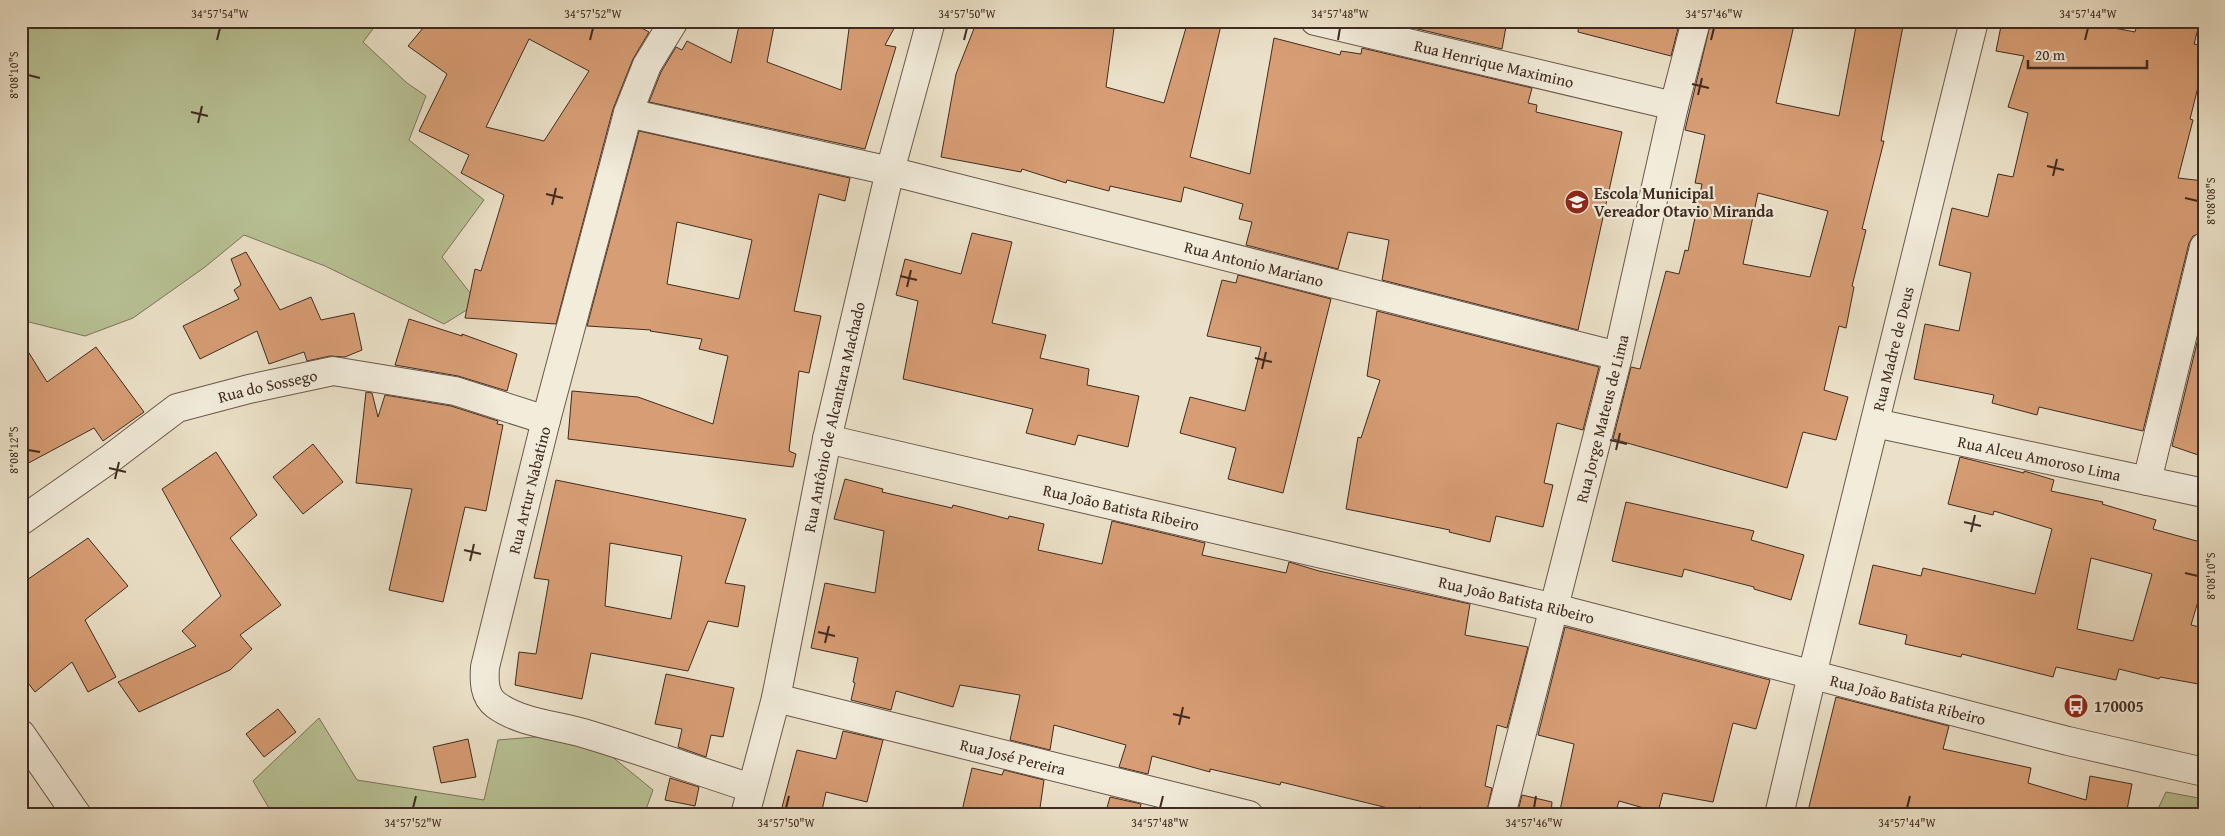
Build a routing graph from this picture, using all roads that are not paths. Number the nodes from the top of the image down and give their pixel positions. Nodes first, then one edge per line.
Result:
1 (674, 21) edge
2 (931, 21) edge
3 (1315, 21) edge
4 (1696, 21) edge
5 (1974, 21) edge
6 (1674, 106) junction
7 (628, 113) junction
8 (890, 171) junction
9 (2204, 247) edge
10 (1618, 356) junction
11 (546, 420) junction
12 (1874, 424) junction
13 (827, 439) junction
14 (2147, 481) junction
15 (2204, 493) edge
16 (21, 521) edge
17 (1555, 608) junction
18 (1812, 676) junction
19 (776, 698) junction
20 (21, 734) edge
21 (2204, 772) edge
22 (751, 788) junction
23 (77, 815) edge
24 (745, 815) edge
25 (1249, 815) edge
26 (1501, 815) edge
27 (1779, 815) edge

1 - 7 street, Rua Artur Nabatino
2 - 8 street, Rua Antônio de Alcantara Machado
3 - 6 street, Rua Henrique Maximino
4 - 6 street, Rua Jorge Mateus de Lima
5 - 12 street, Rua Madre de Deus
6 - 10 street, Rua Jorge Mateus de Lima
7 - 8 street, Rua Antonio Mariano
7 - 11 street, Rua Artur Nabatino
8 - 10 street, Rua Antonio Mariano
8 - 13 street, Rua Antônio de Alcantara Machado
9 - 14 street
10 - 17 street, Rua Jorge Mateus de Lima
11 - 16 street, Rua do Sossego
11 - 22 street, Rua Artur Nabatino
12 - 14 street, Rua Alceu Amoroso Lima
12 - 18 street, Rua Madre de Deus
13 - 17 street, Rua João Batista Ribeiro
13 - 19 street, Rua Antônio de Alcantara Machado
14 - 15 street, Rua Alceu Amoroso Lima
17 - 18 street, Rua João Batista Ribeiro
17 - 26 street, Rua Jorge Mateus de Lima
18 - 21 street, Rua João Batista Ribeiro
18 - 27 street, Rua Madre de Deus
19 - 22 street, Rua Antônio de Alcantara Machado
19 - 25 street, Rua José Pereira
20 - 23 street
22 - 24 street, Rua Antônio de Alcantara Machado

